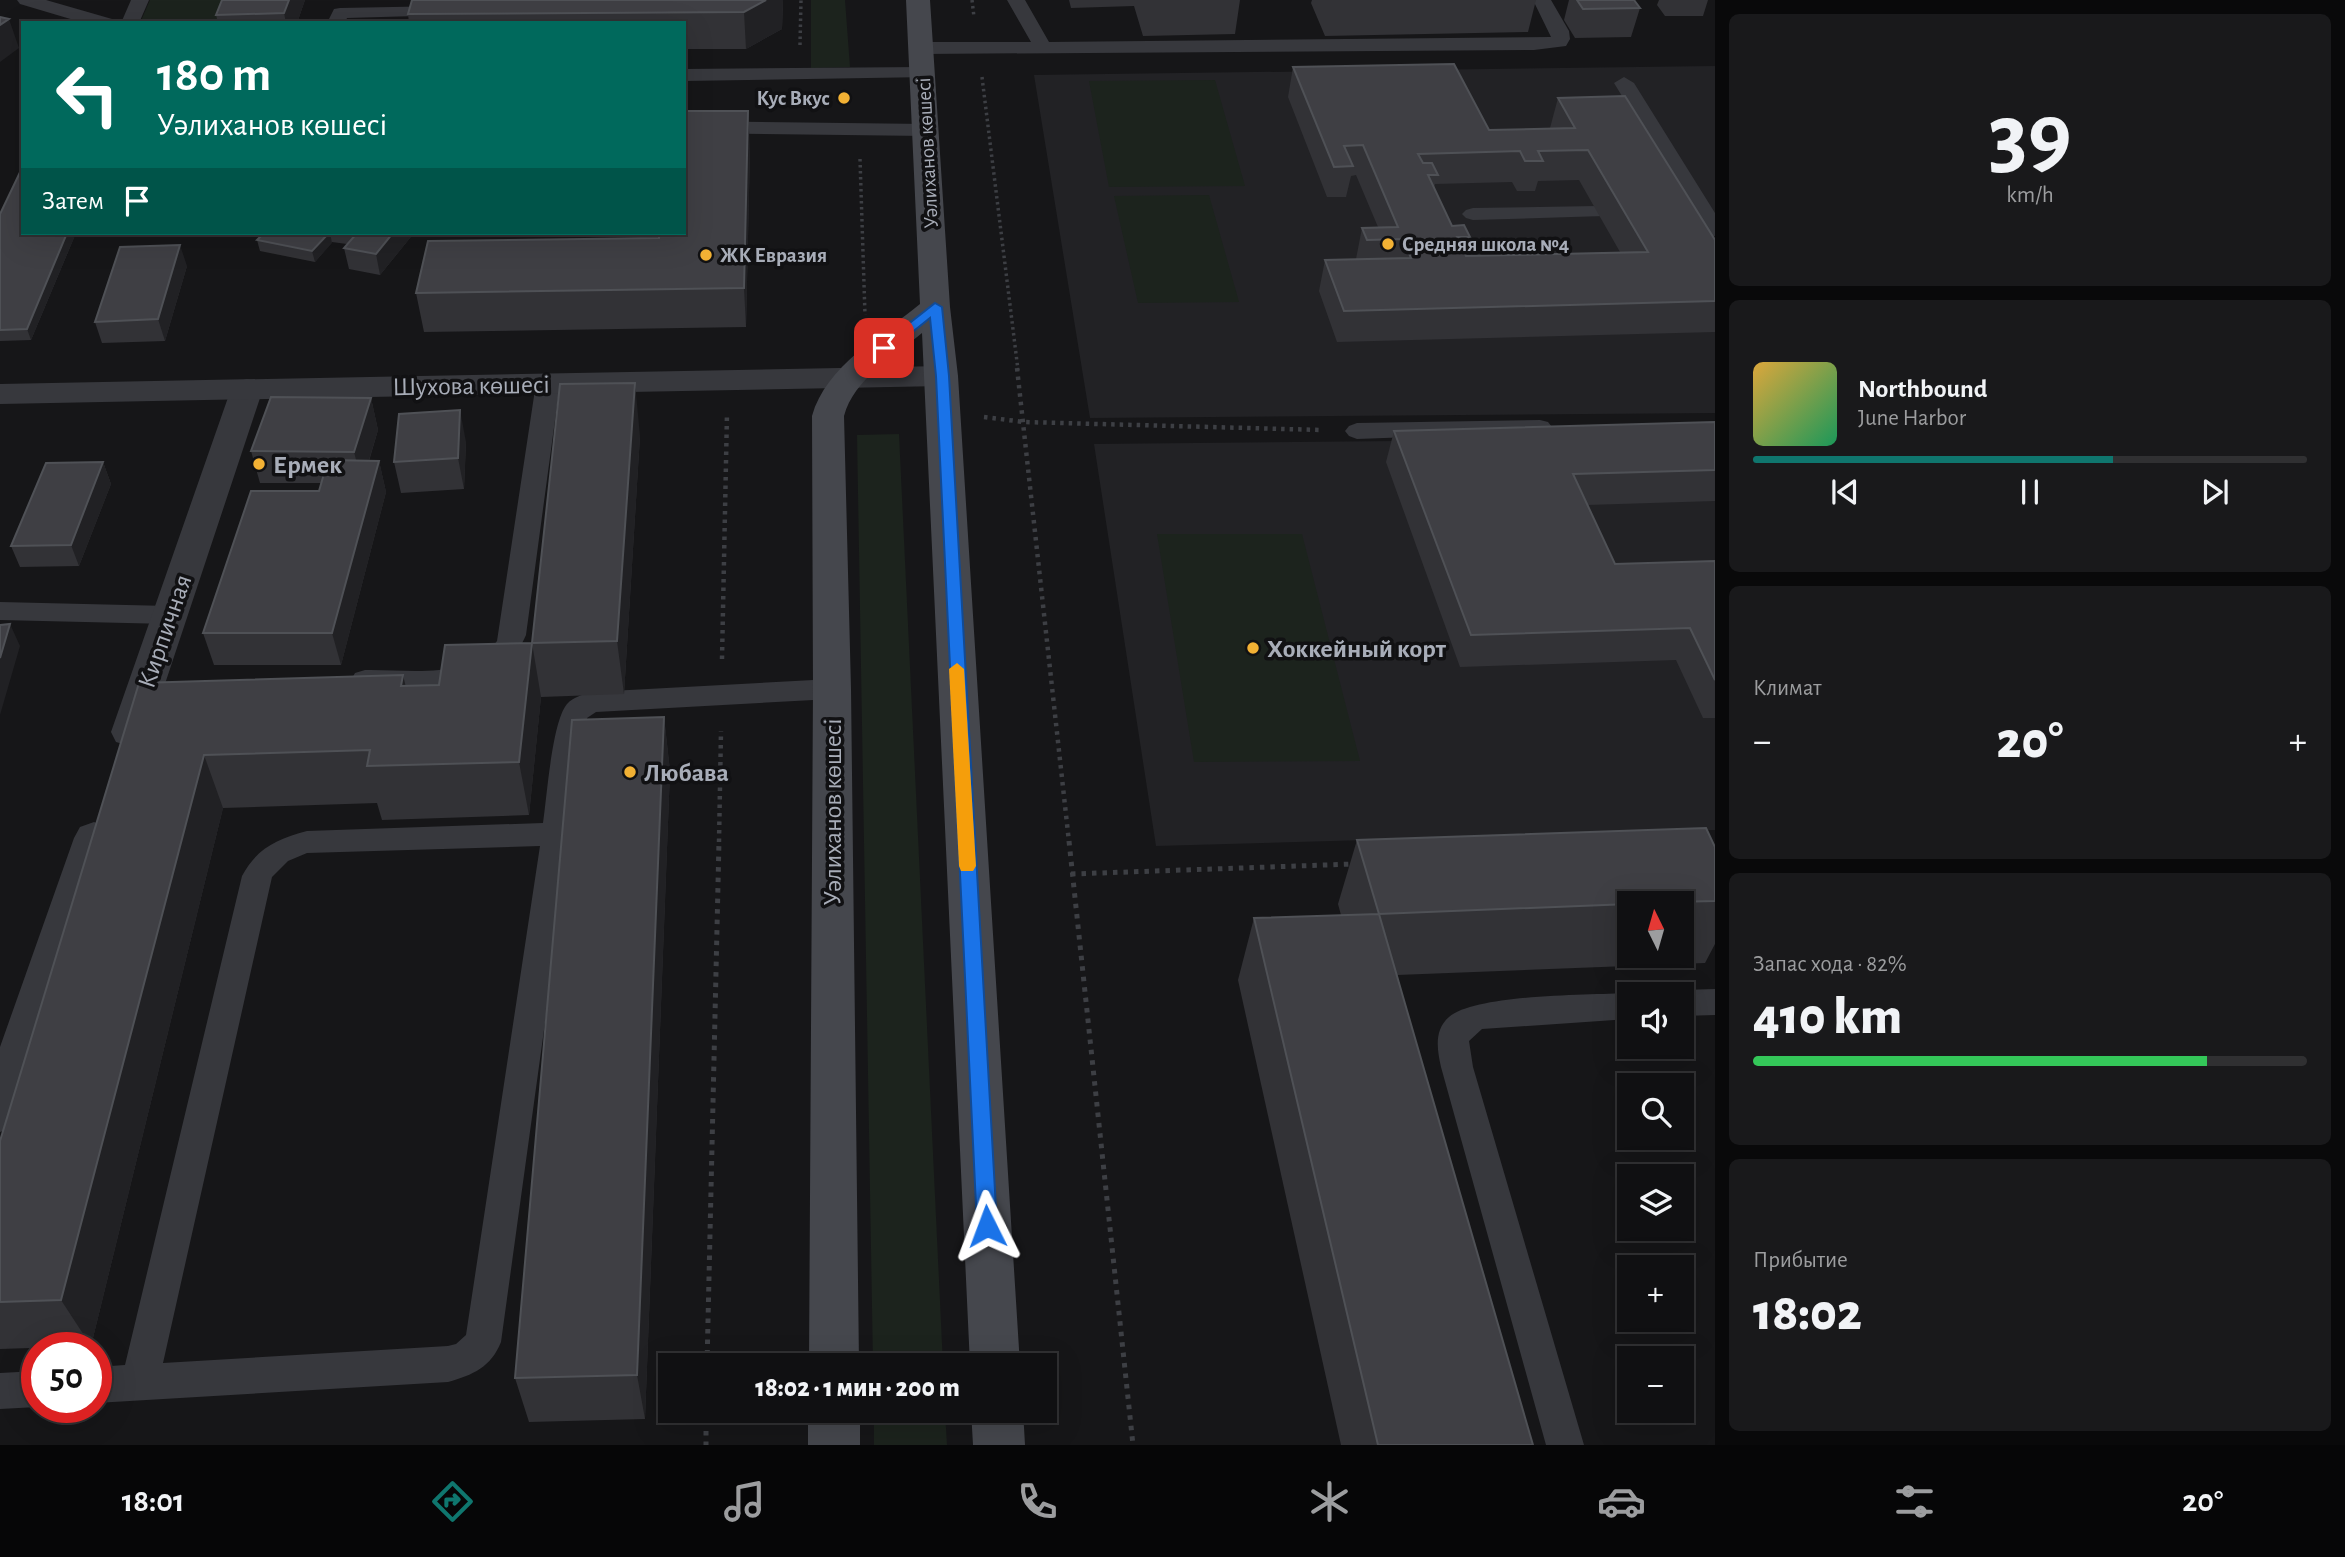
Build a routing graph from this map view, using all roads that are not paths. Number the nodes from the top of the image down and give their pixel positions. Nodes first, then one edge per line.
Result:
1 (140, 0) edge
2 (918, 0) edge
3 (1016, 0) edge
4 (1542, 0) edge
5 (38, 2) edge
6 (461, 10) edge
7 (340, 12) edge
8 (99, 21) edge
9 (131, 21) edge
10 (1043, 47) junction
11 (922, 61) junction
12 (686, 75) edge
13 (1624, 83) dead end
14 (686, 127) edge
15 (926, 130) junction
16 (1679, 210) edge
17 (1703, 210) junction
18 (1597, 212) dead end
19 (1473, 214) dead end
20 (1715, 230) edge
21 (935, 307) junction
22 (857, 370) junction
23 (942, 376) junction
24 (548, 383) junction
25 (247, 389) junction
26 (0, 394) edge
27 (1564, 426) edge
28 (1357, 430) road end
29 (0, 611) edge
30 (169, 615) junction
31 (338, 681) edge
32 (832, 689) junction
33 (119, 765) edge
34 (106, 804) edge
35 (555, 834) junction
36 (1715, 1002) edge
37 (1694, 1003) edge
38 (1617, 1007) edge
39 (2, 1103) edge
40 (834, 1353) edge
41 (994, 1353) edge
42 (139, 1382) junction
43 (112, 1384) edge
44 (21, 1390) edge
45 (0, 1391) edge
46 (834, 1423) edge
47 (998, 1423) edge
48 (834, 1445) edge
49 (999, 1445) edge
50 (1566, 1445) edge

1 - 9 lane
2 - 11 main road, Уәлиханов көшесі
3 - 10 lane
4 - 10 lane
5 - 8 lane
6 - 7 lane
10 - 11 lane
11 - 12 lane
11 - 15 main road, Уәлиханов көшесі
13 - 17 lane
14 - 15 lane
15 - 21 main road, Уәлиханов көшесі
16 - 17 lane
17 - 20 lane
18 - 19 lane
21 - 22 main road, Уәлиханов көшесі
21 - 23 main road, Уәлиханов көшесі
22 - 23 street, Шухова көшесі
22 - 24 street, Шухова көшесі
22 - 32 main road, Уәлиханов көшесі
23 - 41 main road, Уәлиханов көшесі
24 - 25 street, Шухова көшесі
24 - 31 lane
25 - 26 street, Шухова көшесі
25 - 30 street, Кирпичная
27 - 28 lane
29 - 30 lane
30 - 33 street, Кирпичная
32 - 35 lane
32 - 40 main road, Уәлиханов көшесі
34 - 39 street
35 - 42 lane
35 - 42 lane
36 - 37 lane
38 - 50 lane
42 - 43 lane
44 - 45 lane
46 - 48 main road
47 - 49 main road

